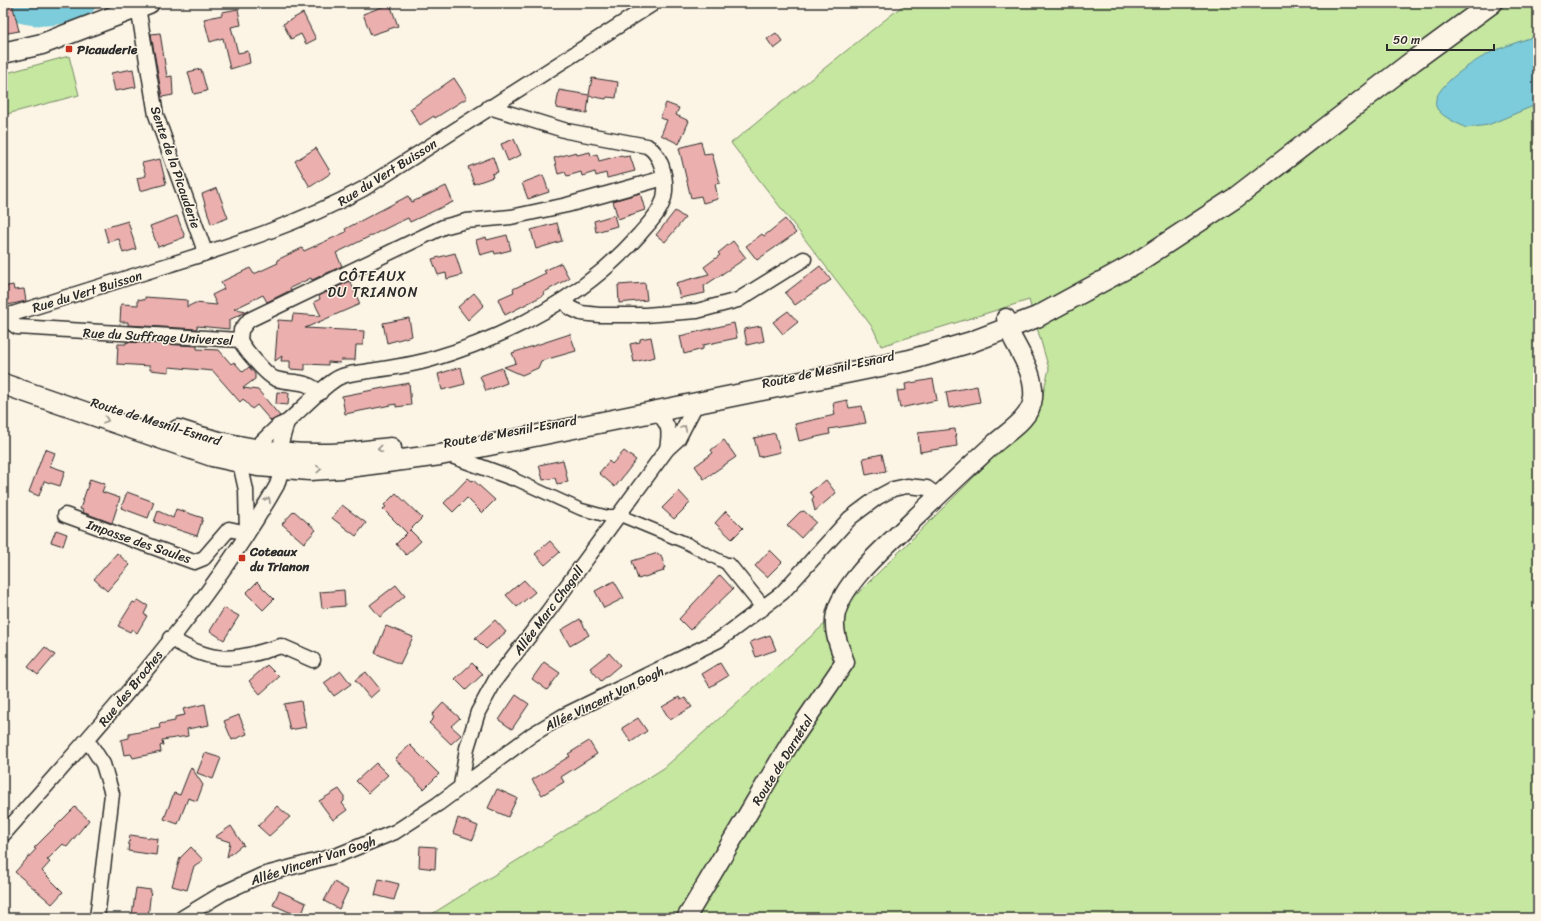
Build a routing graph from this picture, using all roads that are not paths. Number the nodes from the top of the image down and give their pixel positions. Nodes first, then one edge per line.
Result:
1 (654, 3) edge
2 (1492, 3) edge
3 (145, 4) edge
4 (3, 53) edge
5 (489, 107) junction
6 (664, 178) junction
7 (203, 254) junction
8 (804, 259) dead end
9 (564, 300) junction
10 (3, 317) edge
11 (1008, 323) junction
12 (240, 340) junction
13 (3, 374) edge
14 (3, 384) edge
15 (320, 393) junction
16 (696, 404) junction
17 (657, 412) junction
18 (287, 422) junction
19 (255, 448) junction
20 (667, 450) junction
21 (446, 454) junction
22 (280, 460) junction
23 (240, 463) junction
24 (512, 478) joint
25 (938, 496) junction
26 (65, 515) dead end
27 (619, 515) junction
28 (247, 533) junction
29 (729, 565) joint
30 (762, 609) junction
31 (170, 638) junction
32 (313, 660) dead end
33 (86, 742) junction
34 (461, 786) junction
35 (3, 835) edge
36 (97, 918) edge
37 (182, 918) edge
38 (686, 918) edge

1 - 5 street, Rue du Vert Buisson
2 - 11 main road
3 - 4 main road
3 - 7 street, Sente de la Picauderie
5 - 6 street
5 - 7 street, Rue du Vert Buisson
6 - 9 street
6 - 12 street
7 - 10 street, Rue du Vert Buisson
8 - 9 street
9 - 15 street
10 - 12 street, Rue du Suffrage Universel
11 - 16 main road, Route de Mesnil-Esnard
11 -> 22 main road, Route de Mesnil-Esnard
11 - 25 street
12 - 15 street, Rue du Suffrage Universel
13 - 19 main road, Route de Mesnil-Esnard
14 -> 23 main road, Route de Mesnil-Esnard
15 - 18 street
16 - 17 main road, Route de Mesnil-Esnard
20 -> 16 street, Allée Marc Chagall
17 - 20 street
17 - 21 main road, Route de Mesnil-Esnard
18 - 19 street
18 - 22 street, Rue des Broches
19 - 22 main road, Route de Mesnil-Esnard
19 - 23 street
20 - 27 street, Allée Marc Chagall
22 -> 21 main road, Route de Mesnil-Esnard
21 - 24 street
22 - 23 main road, Route de Mesnil-Esnard
28 -> 22 street, Rue des Broches
23 - 28 street
24 - 27 street
25 - 30 street, Allée Vincent Van Gogh
25 - 38 street, Route de Darnétal
26 - 28 street, Impasse des Saules
27 - 29 street
27 - 34 street, Allée Marc Chagall
28 - 31 street, Rue des Broches
29 - 30 street
30 - 34 street, Allée Vincent Van Gogh
31 - 32 street
31 - 33 street, Rue des Broches
33 - 35 street, Rue des Broches
33 - 36 street
34 - 37 street, Allée Vincent Van Gogh

